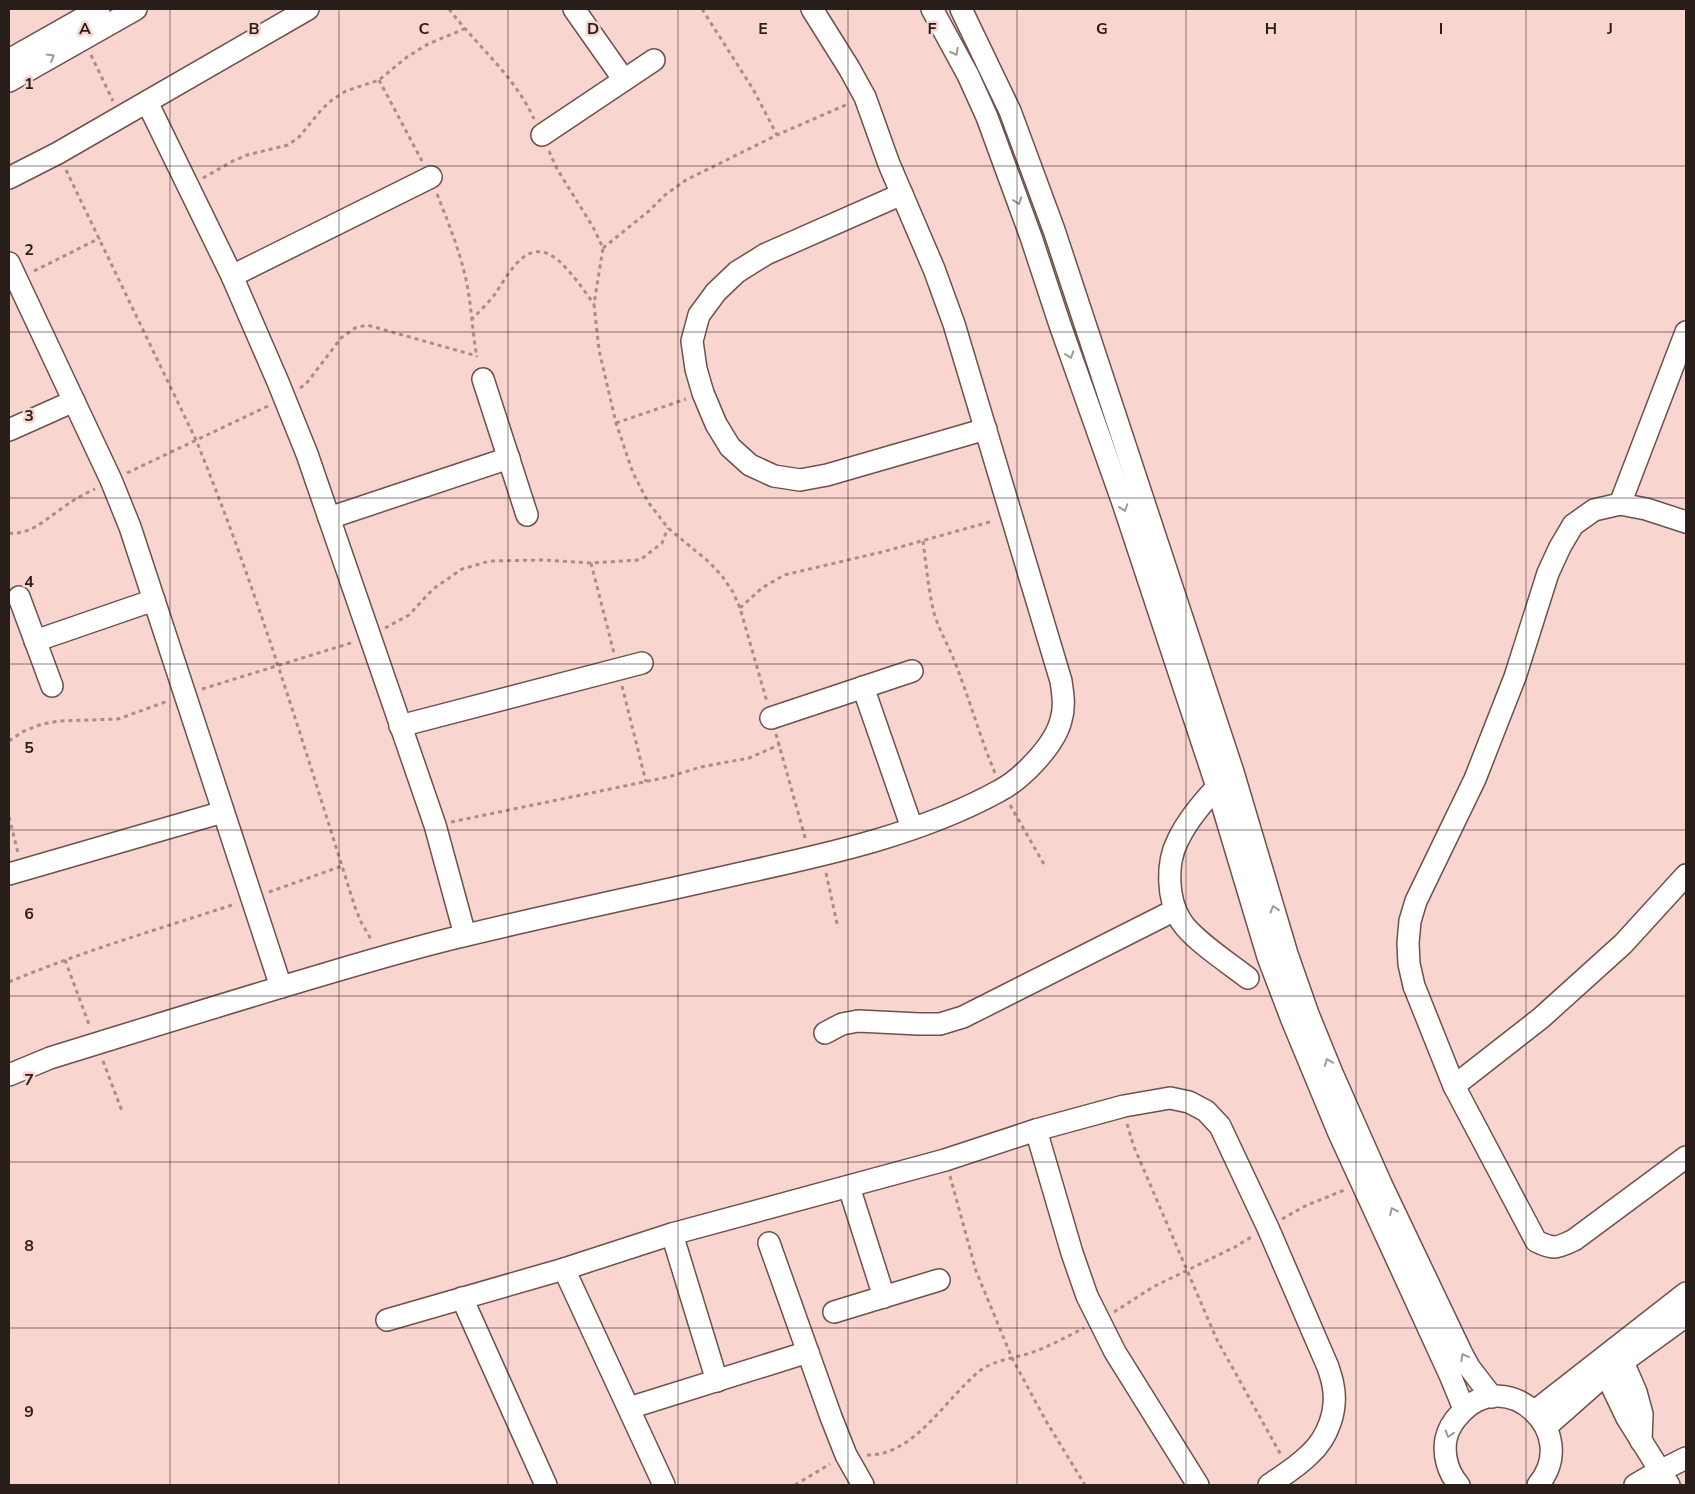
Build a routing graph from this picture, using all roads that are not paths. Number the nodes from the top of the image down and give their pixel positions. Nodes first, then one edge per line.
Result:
1 (99, 9) edge
2 (136, 9) edge
3 (308, 9) edge
4 (574, 9) edge
5 (812, 9) edge
6 (932, 9) edge
7 (961, 9) edge
8 (9, 60) edge
9 (654, 60) dead end
10 (624, 80) junction
11 (9, 81) edge
12 (147, 102) junction
13 (542, 136) road end
14 (431, 177) road end
15 (9, 178) edge
16 (902, 194) junction
17 (13, 271) edge
18 (232, 276) junction
19 (1686, 332) edge
20 (483, 380) road end
21 (74, 401) junction
22 (986, 429) junction
23 (9, 430) edge
24 (508, 458) junction
25 (1620, 504) junction
26 (527, 515) dead end
27 (329, 518) junction
28 (1686, 522) edge
29 (19, 597) dead end
30 (154, 600) junction
31 (35, 641) junction
32 (642, 662) dead end
33 (912, 671) dead end
34 (52, 686) dead end
35 (862, 687) junction
36 (771, 718) road end
37 (400, 726) junction
38 (1233, 772) junction
39 (1217, 787) junction
40 (223, 812) junction
41 (912, 828) junction
42 (15, 872) edge
43 (1686, 875) edge
44 (1175, 910) junction
45 (465, 935) junction
46 (1248, 978) dead end
47 (281, 987) junction
48 (825, 1033) dead end
49 (10, 1072) edge
50 (1454, 1086) junction
51 (1036, 1130) junction
52 (1686, 1157) edge
53 (849, 1186) junction
54 (672, 1234) junction
55 (769, 1243) dead end
56 (564, 1269) junction
57 (939, 1280) dead end
58 (1686, 1293) edge
59 (884, 1297) junction
60 (462, 1298) junction
61 (834, 1312) dead end
62 (1686, 1316) edge
63 (387, 1320) dead end
64 (808, 1352) junction
65 (1614, 1368) junction
66 (718, 1381) junction
67 (1492, 1397) junction
68 (629, 1408) junction
69 (1464, 1409) junction
70 (1540, 1419) junction
71 (1686, 1458) edge
72 (1446, 1460) junction
73 (1665, 1478) edge
74 (546, 1485) edge
75 (664, 1485) edge
76 (863, 1485) edge
77 (1198, 1485) edge
78 (1269, 1485) edge
79 (1438, 1485) edge
80 (1459, 1485) edge
81 (1538, 1485) edge
82 (1635, 1485) edge

1 - 8 street
11 -> 2 street
3 - 12 street
4 - 10 street
5 - 16 street
6 -> 39 street
7 - 38 street
9 - 10 street
10 - 13 street
12 - 15 street
12 - 18 street
14 - 18 street
16 - 22 street
16 - 22 street
17 - 21 street
18 - 27 street
19 - 25 street
20 - 24 street
21 - 23 street
21 - 30 street
22 - 41 street
24 - 26 street
24 - 27 street
25 - 28 street
25 - 50 street
27 - 37 street
29 - 31 street
30 - 31 street
30 - 40 street
31 - 34 street
32 - 37 street
33 - 35 street
35 - 36 street
35 - 41 street
37 - 45 street
38 - 39 street
67 -> 38 street
39 - 44 street
39 - 69 street
40 - 42 street
40 - 47 street
41 - 45 street
43 - 50 street
44 - 46 street
44 - 48 street
45 - 47 street
47 - 49 street
50 - 52 street
51 - 53 street
51 - 77 street
51 - 78 street
53 - 54 street
53 - 59 street
54 - 56 street
54 - 66 street
55 - 64 street
56 - 60 street
56 - 68 street
57 - 59 street
58 - 70 street
59 - 61 street
60 - 63 street
60 - 74 street
62 - 65 street
64 - 66 street
64 - 76 street
65 - 70 street
65 - 73 street
66 - 68 street
67 - 69 street
67 - 70 street
68 - 75 street
69 -> 72 street
70 - 81 street
71 - 73 street
72 - 79 street
72 - 80 street
73 - 82 street

